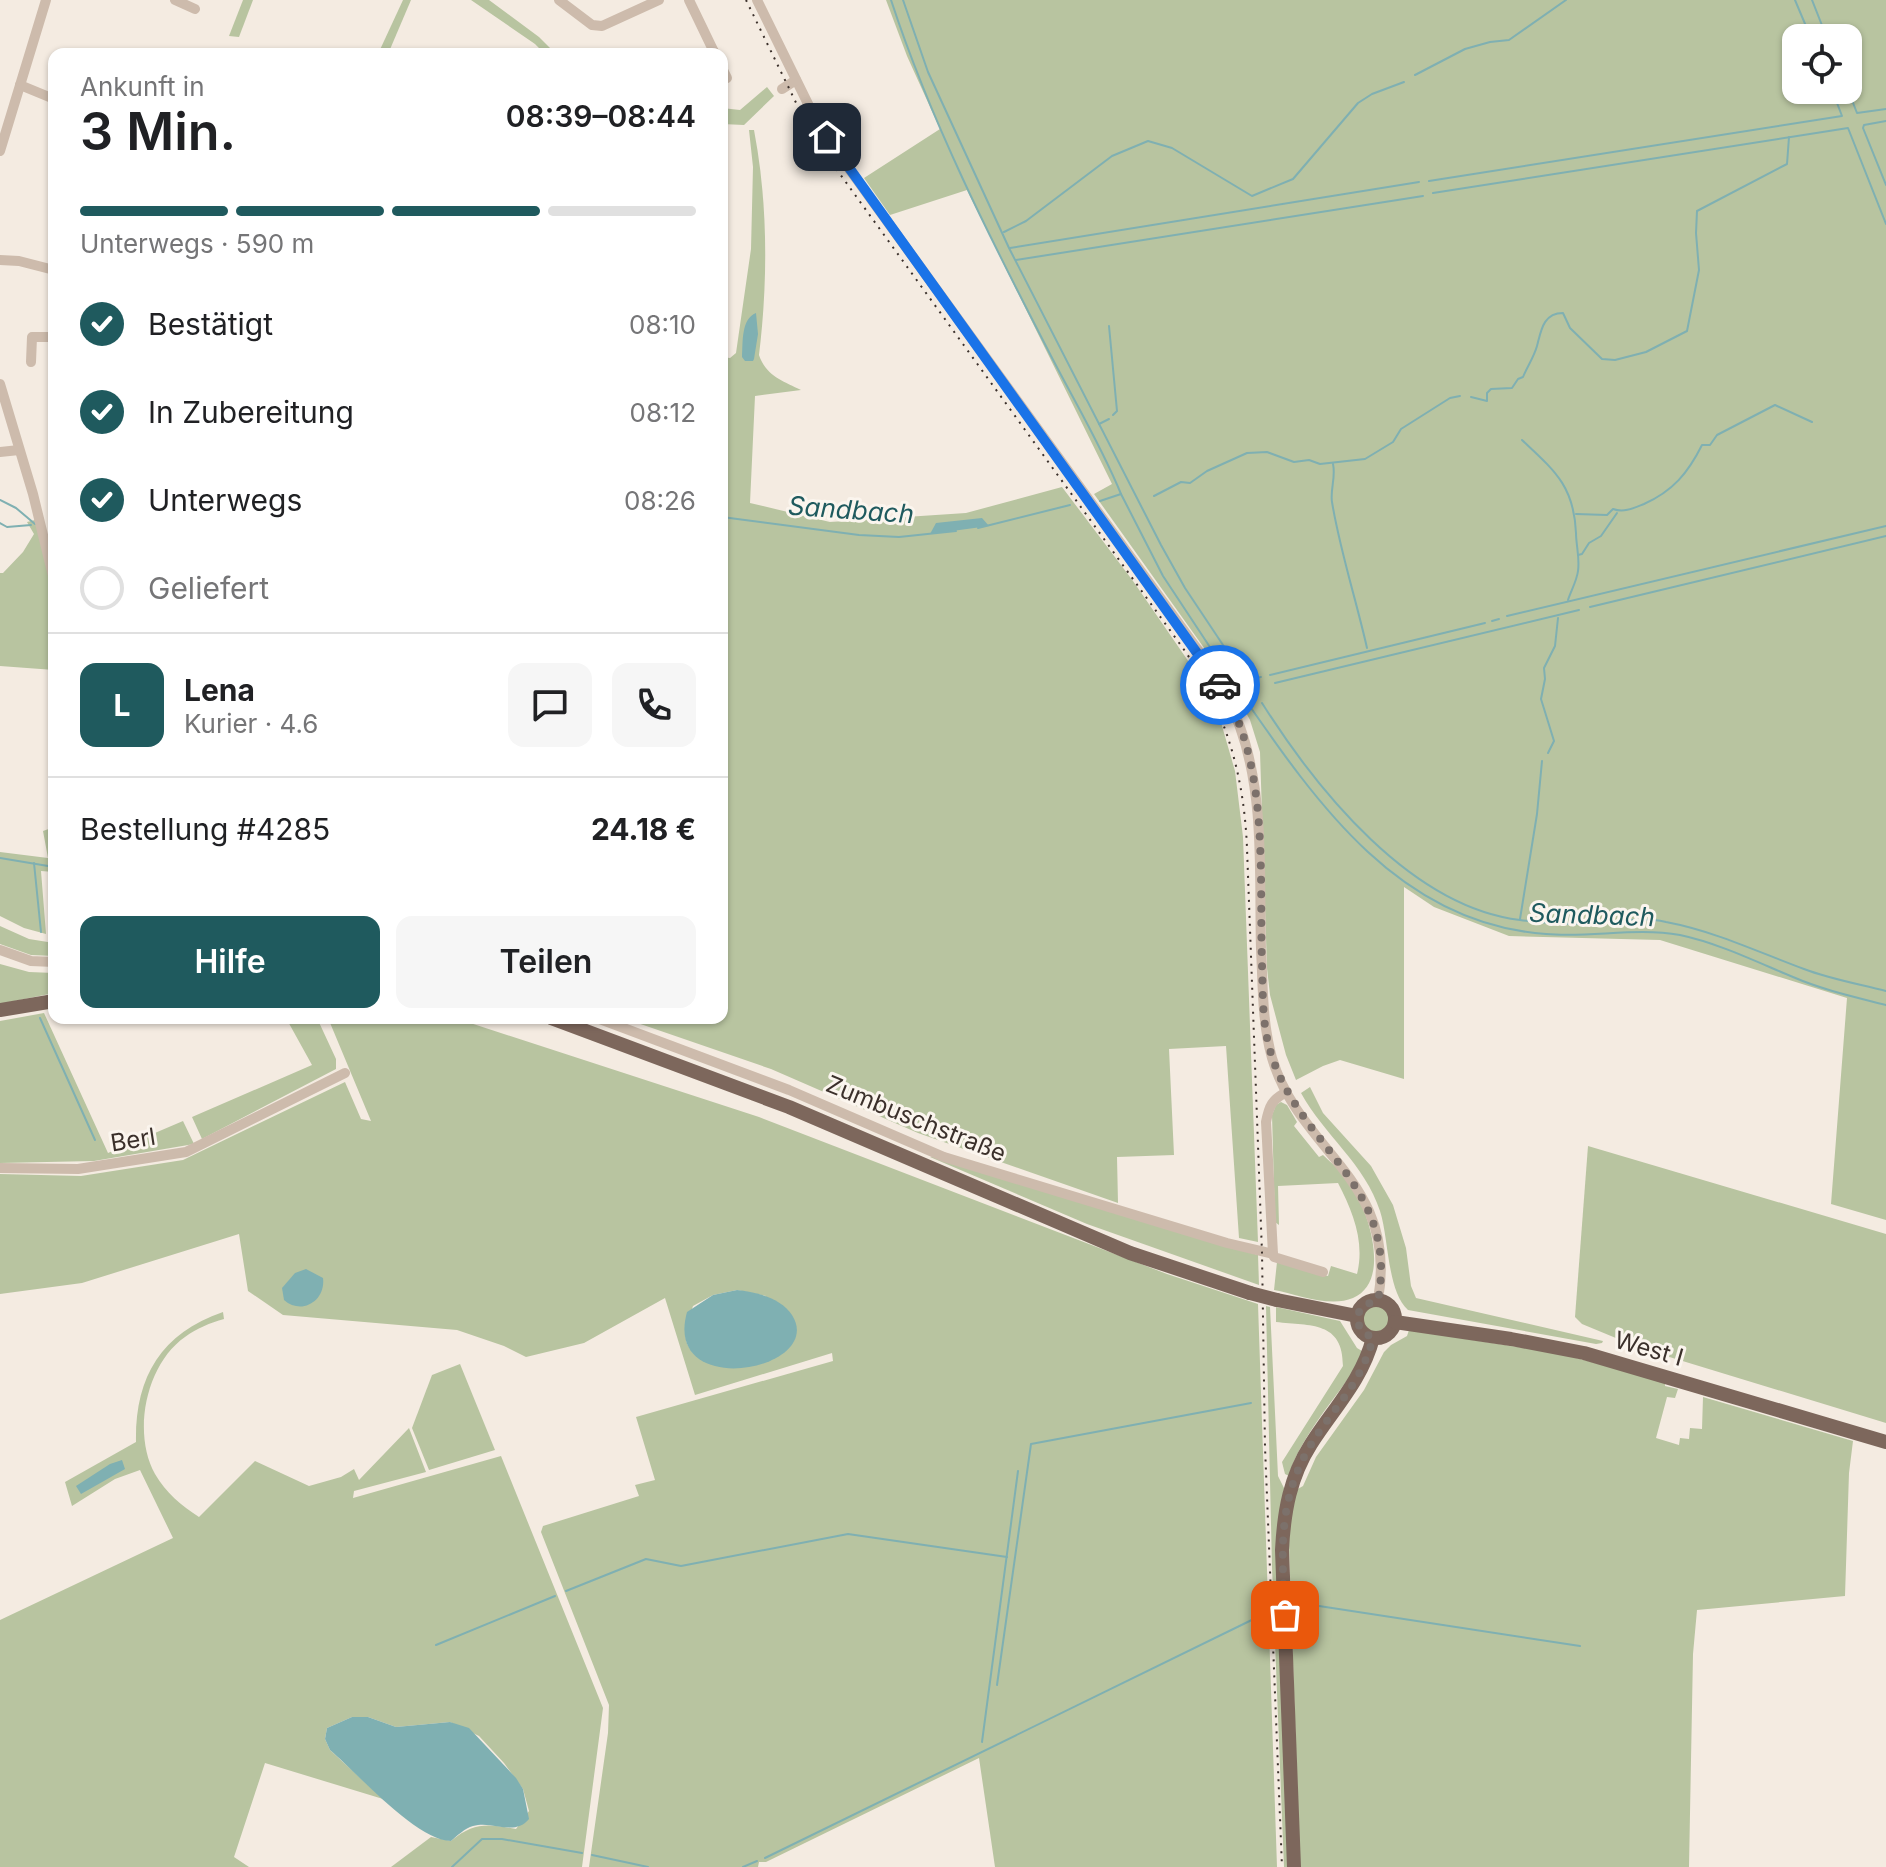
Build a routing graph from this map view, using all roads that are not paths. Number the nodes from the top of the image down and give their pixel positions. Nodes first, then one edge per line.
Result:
1 (46, 0) edge
2 (175, 0) edge
3 (559, 0) edge
4 (659, 0) edge
5 (689, 0) edge
6 (757, 0) edge
7 (195, 9) dead end
8 (712, 48) edge
9 (796, 80) junction
10 (20, 85) junction
11 (782, 89) dead end
12 (48, 97) edge
13 (0, 151) edge
14 (0, 260) edge
15 (48, 268) edge
16 (48, 337) edge
17 (31, 362) dead end
18 (0, 384) edge
19 (19, 450) junction
20 (0, 452) edge
21 (48, 558) edge
22 (0, 950) edge
23 (48, 962) edge
24 (48, 1002) edge
25 (0, 1010) edge
26 (567, 1024) edge
27 (613, 1024) edge
28 (345, 1073) dead end
29 (1287, 1092) junction
30 (0, 1168) edge
31 (1273, 1254) junction
32 (1323, 1272) dead end
33 (1378, 1300) junction
34 (1357, 1316) junction
35 (1395, 1322) junction
36 (1373, 1338) junction
37 (1886, 1442) edge
38 (1294, 1867) edge

1 - 10 street
2 - 7 street
3 - 4 street
5 - 8 street
6 - 9 street
9 - 11 street
9 - 29 street
10 - 12 street
10 - 13 street
14 - 15 street
16 - 17 street
18 - 19 street
19 - 20 street
19 - 21 street
22 - 23 street
24 - 25 main road
26 - 34 main road, bridge
27 - 31 street, Zumbuschstraße
28 - 30 street, Berl
29 - 31 street
29 - 33 street
31 - 32 street, Zumbuschstraße
33 - 34 main road
33 - 35 main road
34 - 36 main road
35 - 36 main road
35 - 37 main road, West I
36 - 38 main road

